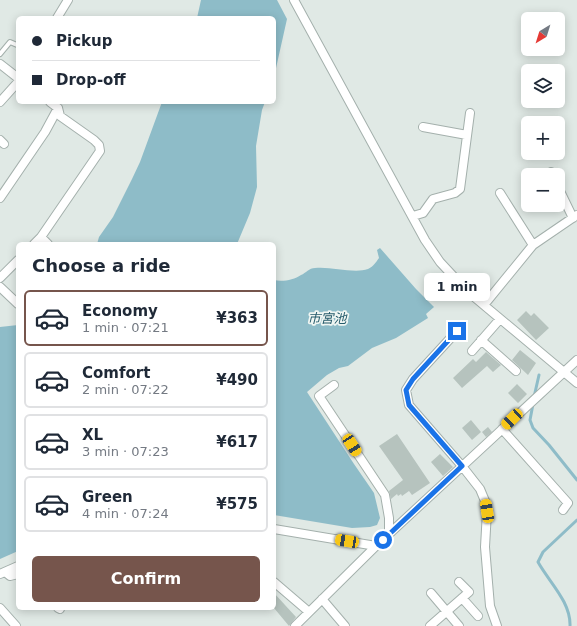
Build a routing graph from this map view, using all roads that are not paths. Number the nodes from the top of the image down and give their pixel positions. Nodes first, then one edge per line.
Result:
1 (68, 0) edge
2 (294, 0) edge
3 (58, 16) edge
4 (16, 45) edge
5 (0, 54) edge
6 (0, 64) edge
7 (16, 77) edge
8 (16, 79) edge
9 (0, 102) edge
10 (53, 104) edge
11 (58, 108) junction
12 (470, 113) dead end
13 (423, 128) dead end
14 (467, 135) junction
15 (500, 193) dead end
16 (0, 198) edge
17 (565, 199) edge
18 (412, 216) junction
19 (575, 217) edge
20 (40, 237) junction
21 (36, 242) edge
22 (46, 242) edge
23 (533, 245) junction
24 (16, 262) edge
25 (0, 278) edge
26 (0, 287) edge
27 (16, 302) edge
28 (484, 305) junction
29 (500, 319) junction
30 (457, 331) dead end
31 (481, 340) junction
32 (472, 351) dead end
33 (577, 360) edge
34 (516, 371) dead end
35 (564, 372) junction
36 (577, 383) edge
37 (334, 385) dead end
38 (502, 429) junction
39 (462, 466) junction
40 (563, 510) dead end
41 (276, 529) edge
42 (389, 533) junction
43 (376, 546) junction
44 (16, 567) edge
45 (3, 573) edge
46 (16, 574) edge
47 (459, 582) dead end
48 (276, 584) edge
49 (431, 593) dead end
50 (322, 598) junction
51 (462, 598) junction
52 (0, 608) edge
53 (447, 611) junction
54 (309, 612) junction
55 (478, 616) dead end
56 (16, 626) edge
57 (295, 626) edge
58 (345, 626) edge
59 (430, 626) edge
60 (459, 626) edge
61 (497, 626) edge

1 - 3 street
2 - 18 street
4 - 5 lane
6 - 7 street
8 - 9 street
10 - 11 street
11 - 16 street
11 - 20 street
12 - 14 street
13 - 14 street
14 - 18 street
15 - 23 street
17 - 19 street
18 - 28 street
19 - 23 street
20 - 21 street
20 - 22 street
23 - 28 street
24 - 25 street
26 - 27 street
28 - 29 street
29 - 31 street
29 - 35 street
30 - 39 street
31 - 32 street
31 - 34 street
33 - 35 street
35 - 36 street
35 - 38 street
37 - 42 street
38 - 39 street
38 - 40 street
39 - 42 street
39 - 61 street
41 - 43 street
42 - 43 street
43 - 50 street
44 - 45 street
45 - 46 street
47 - 51 street
48 - 54 street
49 - 53 street
50 - 54 street
50 - 58 street
51 - 53 street
51 - 55 street
52 - 56 street
53 - 59 street
53 - 60 street
54 - 57 street

